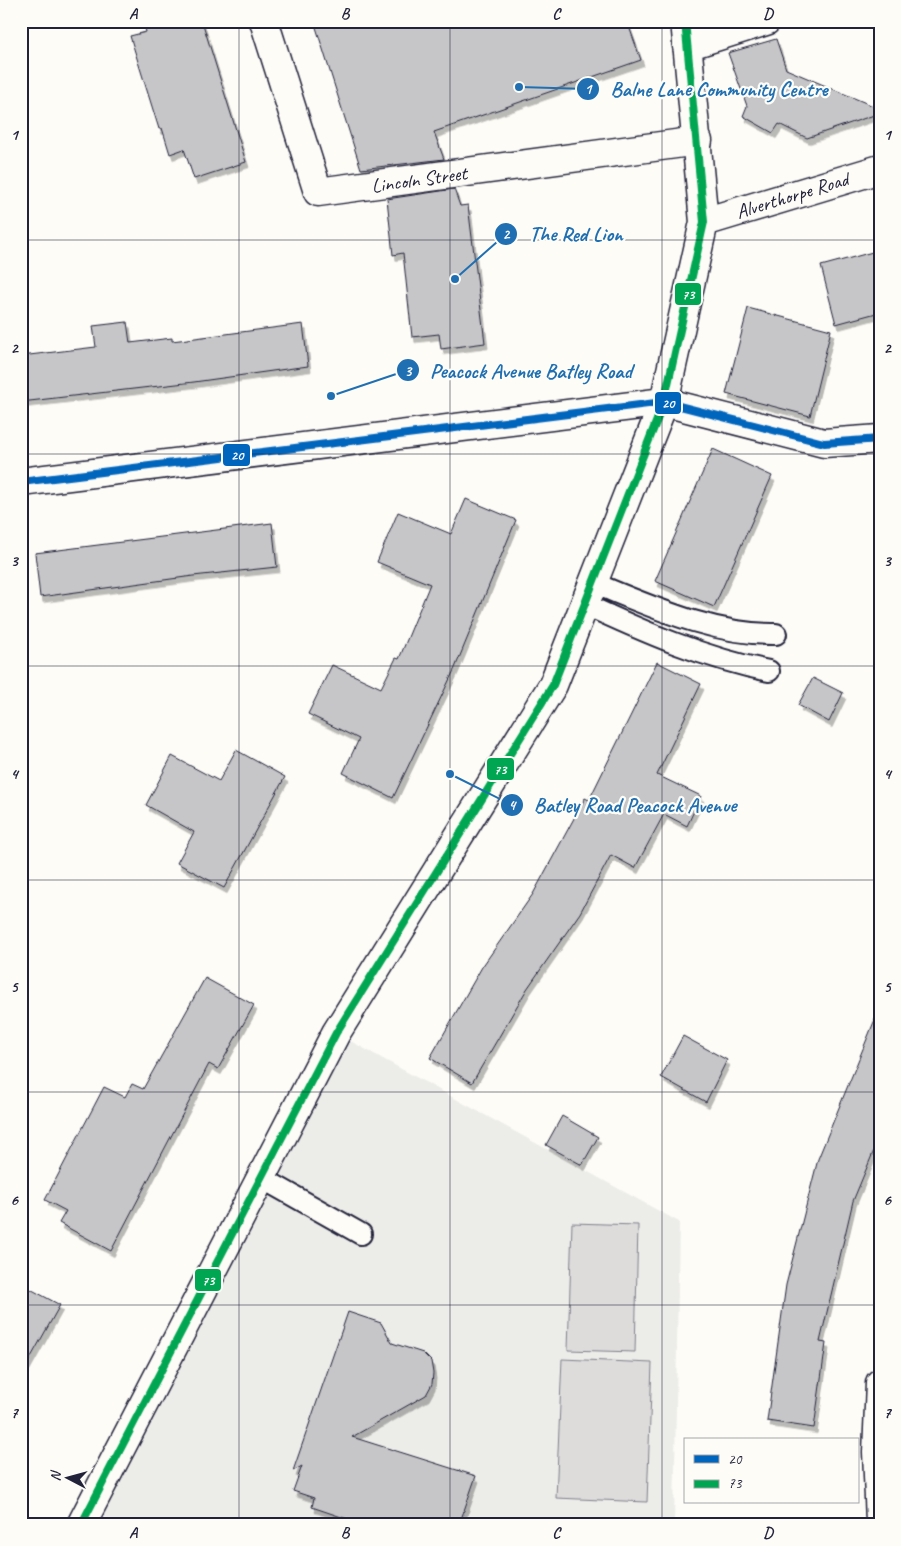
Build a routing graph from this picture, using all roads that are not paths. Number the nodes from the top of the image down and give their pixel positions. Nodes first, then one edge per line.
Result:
1 (264, 21) edge
2 (766, 21) edge
3 (686, 34) edge
4 (698, 141) junction
5 (880, 168) edge
6 (704, 222) junction
7 (664, 402) junction
8 (880, 439) edge
9 (21, 482) edge
10 (588, 594) junction
11 (776, 634) dead end
12 (769, 671) dead end
13 (260, 1177) junction
14 (361, 1234) dead end
15 (880, 1384) edge
16 (880, 1522) edge
17 (81, 1525) edge

1 - 4 street, Lincoln Street
2 - 3 street
3 - 4 street
4 - 6 street
5 - 6 street, Alverthorpe Road
6 - 7 street
7 - 8 street
7 - 9 street
7 - 10 street
10 - 11 lane
10 - 12 lane
10 - 13 street
13 - 14 lane
13 - 17 street
15 - 16 street

